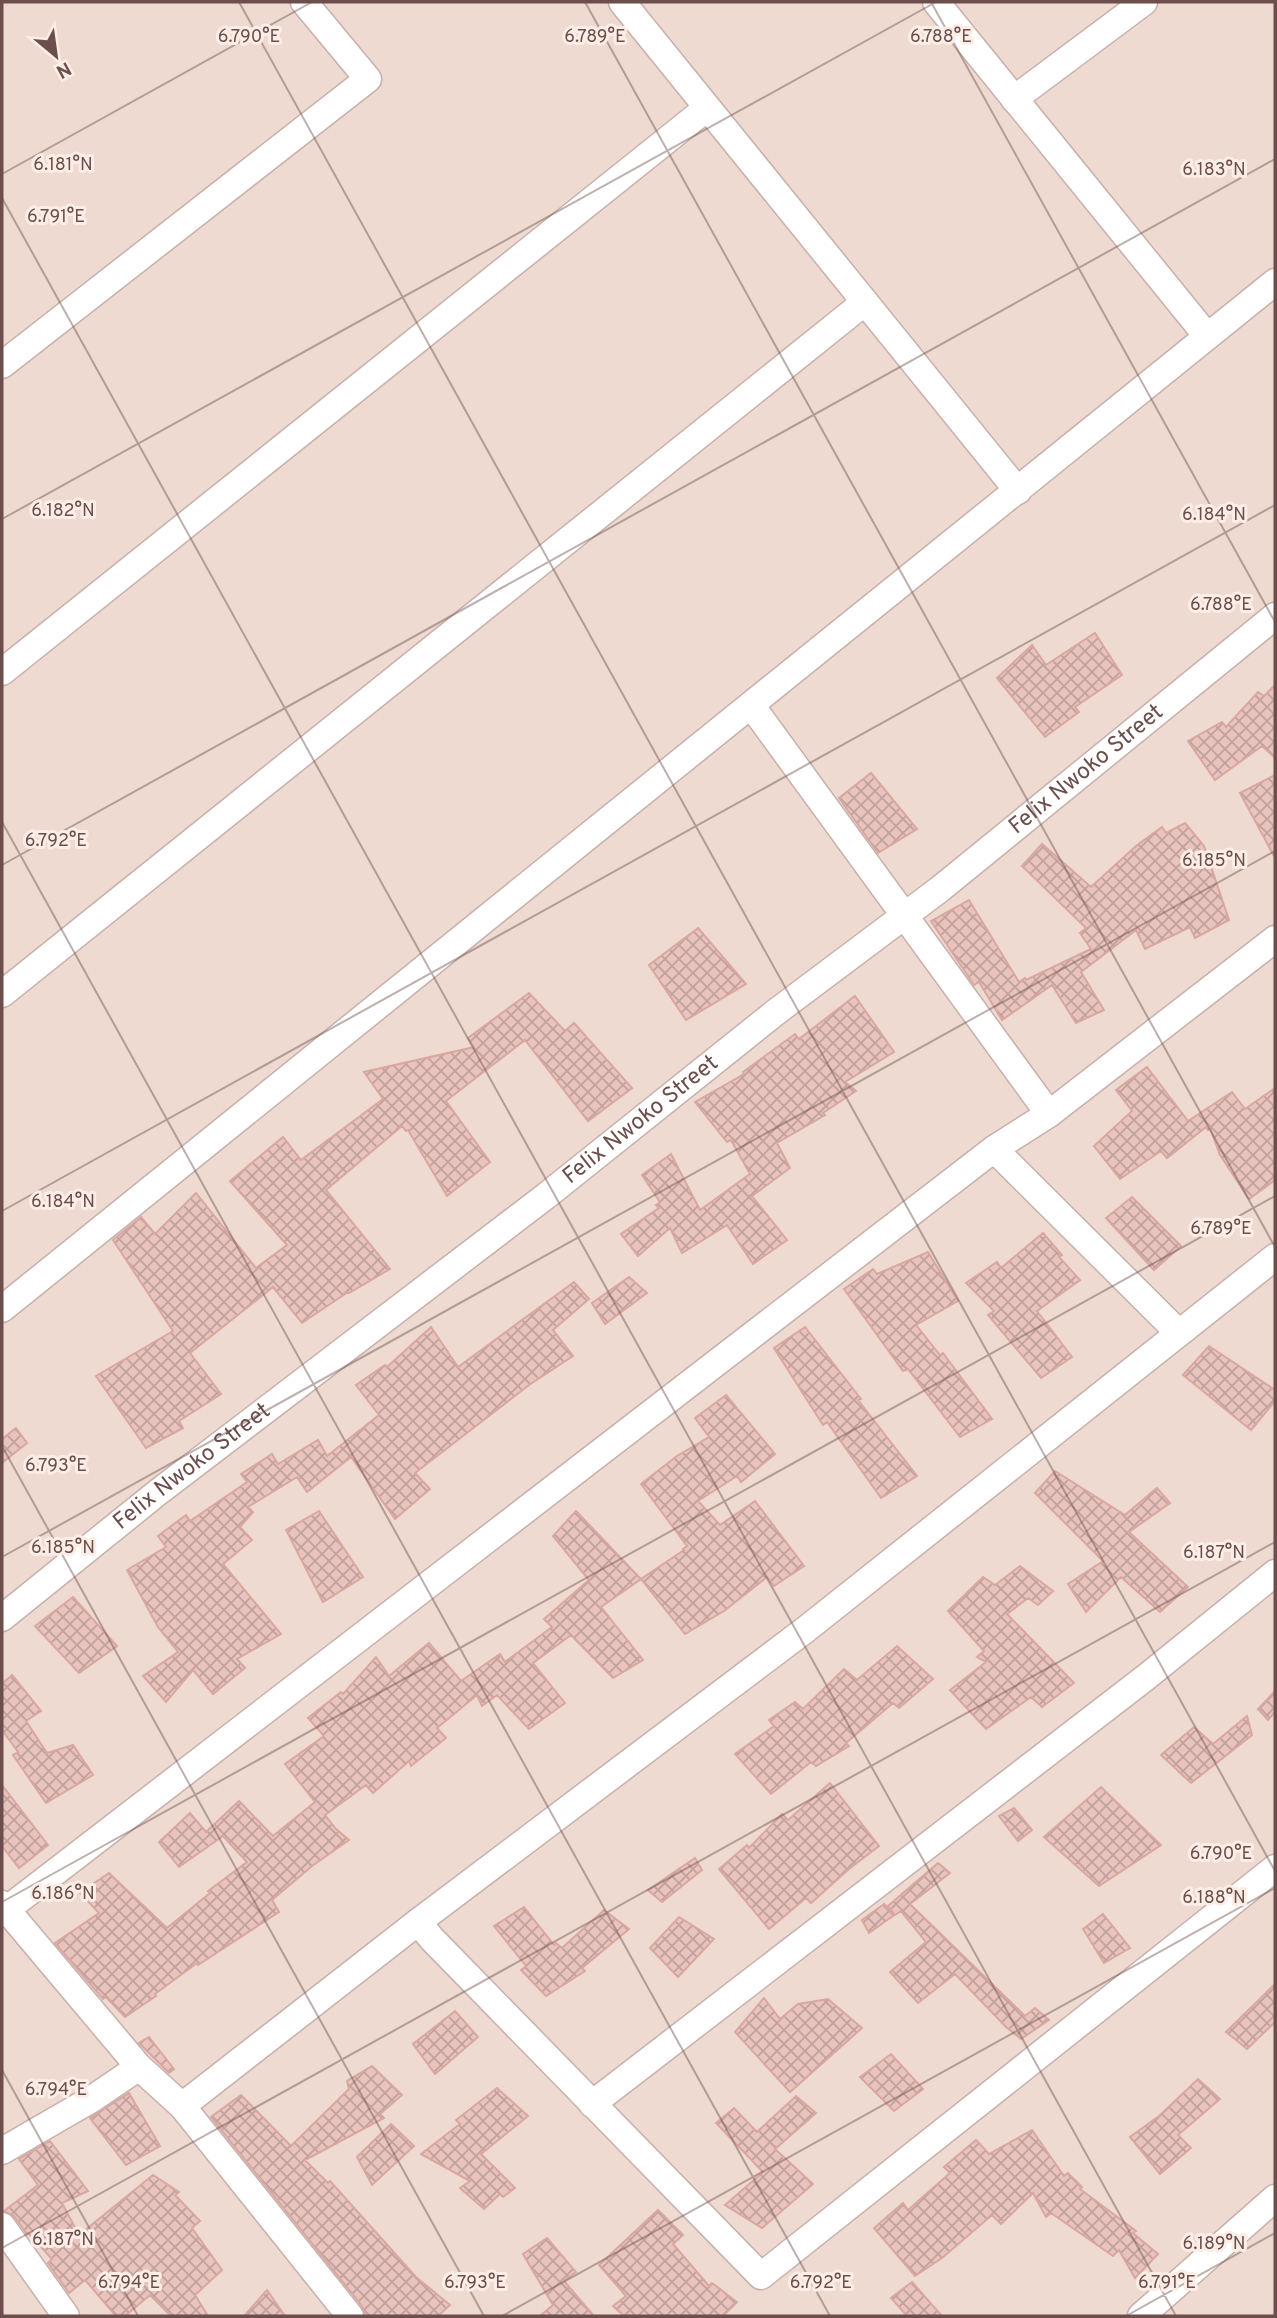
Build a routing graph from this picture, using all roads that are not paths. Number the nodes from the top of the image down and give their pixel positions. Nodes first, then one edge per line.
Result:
1 (304, 2) edge
2 (622, 2) edge
3 (936, 2) edge
4 (1144, 2) edge
5 (1014, 99) junction
6 (707, 108) junction
7 (1275, 282) edge
8 (865, 302) junction
9 (1208, 336) junction
10 (2, 365) edge
11 (1017, 491) junction
12 (1275, 616) edge
13 (2, 672) edge
14 (751, 705) junction
15 (903, 915) junction
16 (1275, 939) edge
17 (2, 993) edge
18 (1049, 1114) junction
19 (994, 1149) junction
20 (1275, 1257) edge
21 (2, 1309) edge
22 (1179, 1333) junction
23 (1275, 1573) edge
24 (2, 1618) edge
25 (1275, 1868) edge
26 (4, 1907) edge
27 (418, 1922) junction
28 (139, 2067) junction
29 (592, 2104) junction
30 (182, 2106) junction
31 (2, 2151) edge
32 (1275, 2198) edge
33 (2, 2226) edge
34 (66, 2316) edge
35 (349, 2316) edge
36 (1141, 2316) edge

1 - 10 street
2 - 6 street
3 - 5 street
4 - 5 street
5 - 9 street
6 - 8 street
6 - 13 street
7 - 9 street
8 - 11 street
8 - 17 street
9 - 11 street
11 - 14 street
12 - 15 street, Felix Nwoko Street
14 - 15 street
14 - 21 street
15 - 18 street
15 - 24 street, Felix Nwoko Street
16 - 18 street
18 - 19 street
19 - 22 street
19 - 26 street
20 - 22 street
22 - 27 street
23 - 29 street
25 - 29 street
26 - 28 street
27 - 29 street
27 - 30 street
28 - 30 street
28 - 31 street
30 - 35 street
32 - 36 street
33 - 34 street

